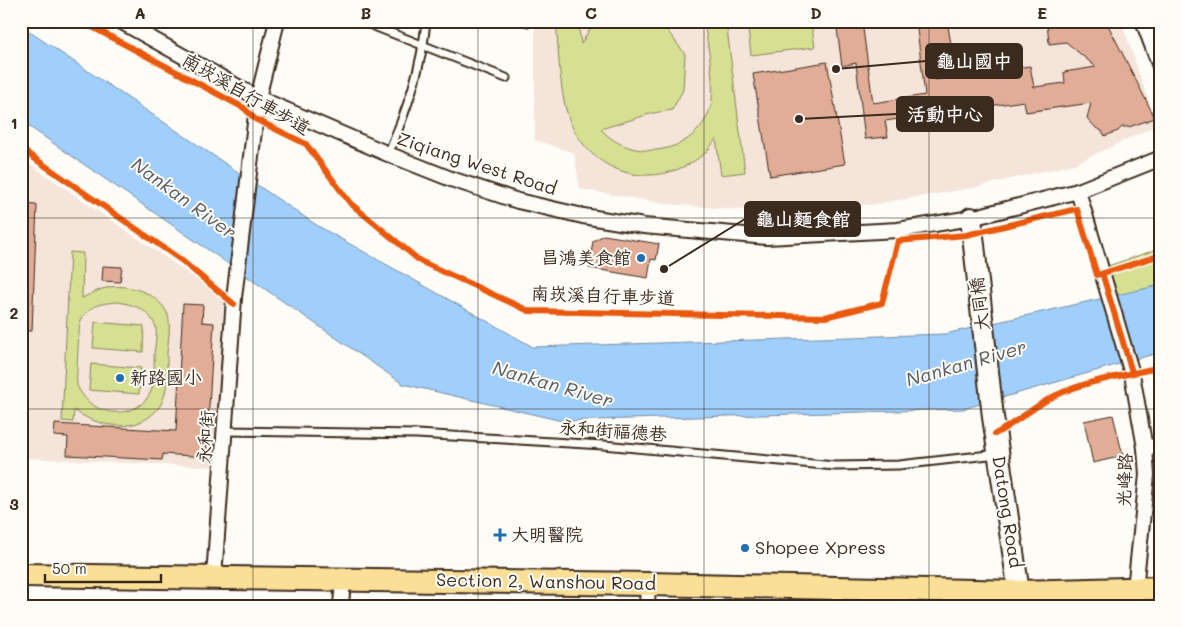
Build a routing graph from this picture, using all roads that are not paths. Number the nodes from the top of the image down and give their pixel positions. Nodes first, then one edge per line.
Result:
1 (120, 21) edge
2 (277, 21) edge
3 (362, 21) edge
4 (426, 21) edge
5 (1143, 21) edge
6 (424, 46) junction
7 (1161, 69) edge
8 (506, 78) dead end
9 (258, 98) junction
10 (388, 154) junction
11 (1161, 158) edge
12 (1078, 191) junction
13 (971, 218) junction
14 (993, 417) joint
15 (225, 430) junction
16 (1161, 445) edge
17 (1146, 448) junction
18 (998, 454) junction
19 (21, 575) edge
20 (214, 577) junction
21 (343, 579) junction
22 (1161, 588) edge
23 (1135, 589) junction
24 (647, 595) edge
25 (1020, 599) edge
26 (341, 606) edge

1 - 9 street, Ziqiang West Road
2 - 9 street
3 - 6 lane
4 - 6 lane
5 - 7 street
6 - 8 lane
6 - 10 lane
9 - 10 street, Ziqiang West Road
9 - 15 street, 永和街
10 - 13 street, Ziqiang West Road
11 - 12 street, Ziqiang West Road
12 - 13 street, Ziqiang West Road
12 - 17 street, 光峰路
13 - 14 street, 大同橋
14 - 18 street, Datong Road
15 - 18 lane, 永和街福德巷
15 - 20 street, 永和街
16 - 17 street
17 - 23 street, 光峰路
18 - 25 street, Datong Road
19 - 20 main road, Section 2, Wanshou Road
20 - 21 main road, Section 2, Wanshou Road
21 - 24 main road, Section 2, Wanshou Road
21 - 26 street
22 - 23 main road, Section 2, Wanshou Road
23 - 25 main road, Section 2, Wanshou Road
24 - 25 main road, Section 2, Wanshou Road

